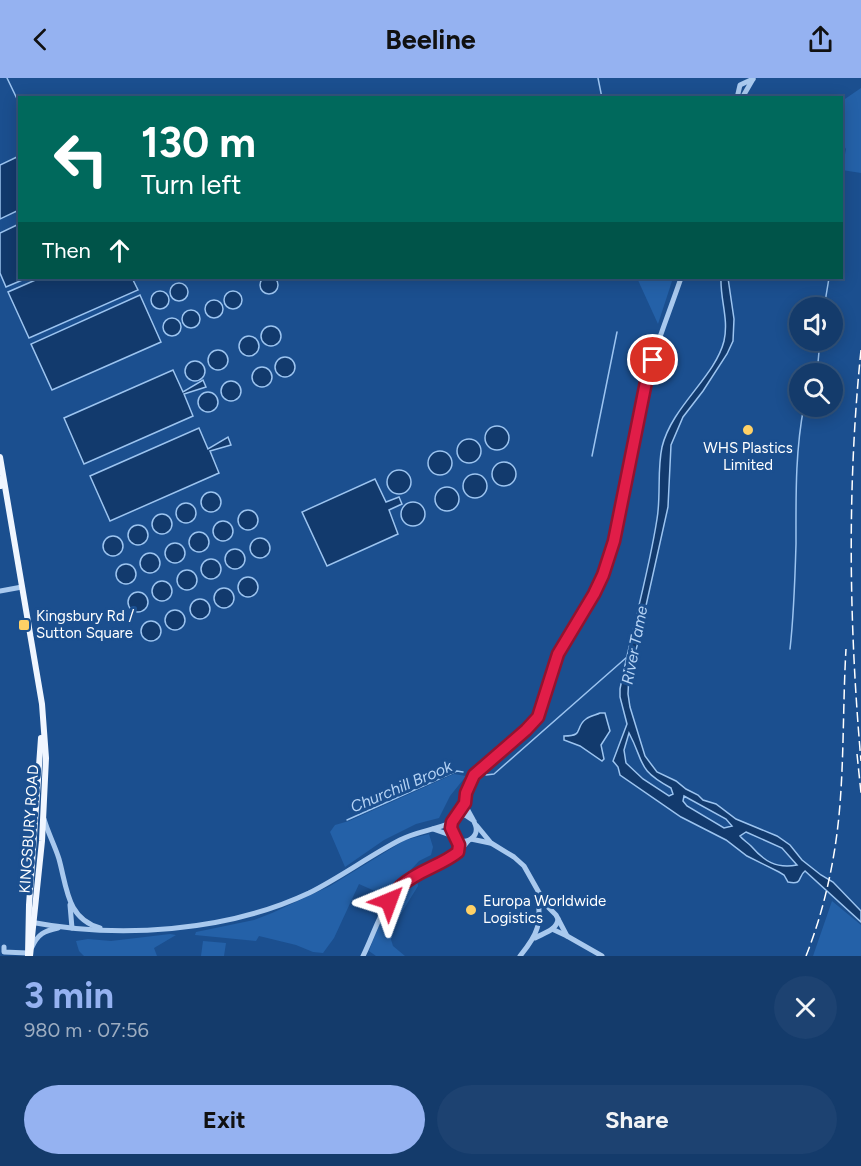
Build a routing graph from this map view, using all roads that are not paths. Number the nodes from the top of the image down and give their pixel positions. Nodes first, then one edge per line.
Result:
1 (754, 78) edge
2 (737, 96) edge
3 (743, 96) edge
4 (681, 279) edge
5 (0, 457) edge
6 (0, 483) edge
7 (6, 497) junction
8 (22, 587) junction
9 (0, 591) edge
10 (42, 704) junction
11 (46, 758) junction
12 (465, 803) junction
13 (44, 815) junction
14 (454, 820) junction
15 (475, 823) junction
16 (35, 826) junction
17 (432, 829) junction
18 (42, 836) junction
19 (455, 838) junction
20 (470, 840) junction
21 (491, 843) junction
22 (41, 846) junction
23 (55, 849) junction
24 (458, 852) junction
25 (538, 890) junction
26 (30, 896) junction
27 (69, 900) junction
28 (554, 913) junction
29 (71, 914) junction
30 (558, 919) junction
31 (540, 921) junction
32 (31, 922) junction
33 (63, 927) junction
34 (72, 928) junction
35 (107, 930) junction
36 (551, 930) junction
37 (567, 936) junction
38 (534, 939) junction
39 (4, 947) dead end
40 (29, 953) edge
41 (363, 956) edge
42 (520, 956) edge
43 (602, 956) edge

1 - 2 street
1 - 3 street
4 - 12 street
5 - 7 main road, KINGSBURY ROAD
6 - 7 main road, KINGSBURY ROAD
7 - 8 main road, KINGSBURY ROAD
8 - 9 street
8 - 10 main road, KINGSBURY ROAD
10 - 11 main road, KINGSBURY ROAD
10 - 16 main road, KINGSBURY ROAD
11 - 13 main road, KINGSBURY ROAD
11 - 16 main road
12 - 14 street
12 - 15 street
13 - 18 main road, KINGSBURY ROAD
13 - 23 street
14 - 15 street
14 - 17 street
14 - 19 street
15 - 20 street
15 - 21 street
16 - 18 main road
16 - 26 main road, KINGSBURY ROAD
17 - 19 street
17 - 35 street
18 - 22 main road, KINGSBURY ROAD
19 - 20 street
19 - 24 street
20 - 21 street
20 - 24 street
21 - 25 street
22 - 23 street
22 - 26 main road
22 - 32 main road, KINGSBURY ROAD
23 - 27 street
24 - 41 street
25 - 28 street
25 - 31 street
26 - 32 main road, KINGSBURY ROAD
27 - 29 street
27 - 35 street
28 - 30 street
28 - 31 street
29 - 33 street
29 - 34 street
30 - 36 street
30 - 37 street
31 - 36 street
31 - 38 street
32 - 33 street
32 - 40 main road, KINGSBURY ROAD
33 - 34 street
33 - 40 street
34 - 35 street
36 - 37 street
36 - 38 street
37 - 43 street
38 - 42 street
39 - 40 street

